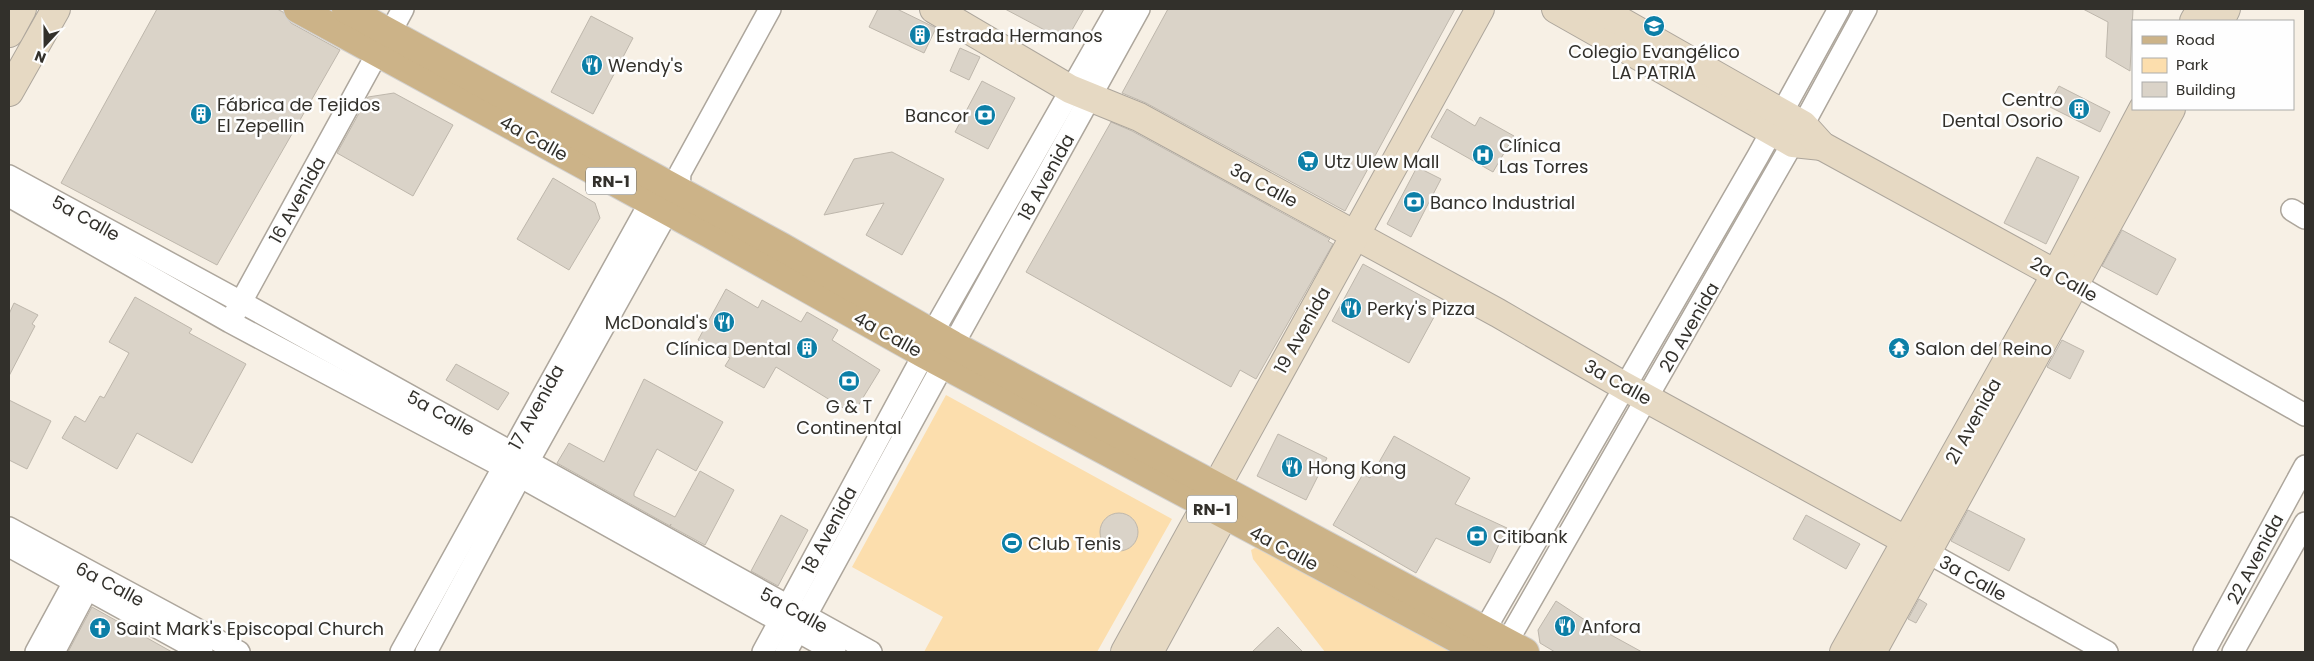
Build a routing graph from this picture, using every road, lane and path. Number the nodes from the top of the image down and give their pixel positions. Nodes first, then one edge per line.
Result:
1 (22, 9) edge
2 (56, 9) edge
3 (298, 9) edge
4 (346, 9) edge
5 (403, 9) edge
6 (770, 9) edge
7 (934, 9) edge
8 (968, 9) edge
9 (1117, 9) edge
10 (1139, 9) edge
11 (1480, 9) edge
12 (1499, 9) edge
13 (1556, 9) edge
14 (1599, 9) edge
15 (1839, 9) edge
16 (1866, 9) edge
17 (2201, 9) edge
18 (2195, 20) edge
19 (9, 32) edge
20 (384, 42) junction
21 (1084, 85) junction
22 (9, 92) edge
23 (2143, 110) edge
24 (2170, 110) edge
25 (1787, 128) junction
26 (9, 176) edge
27 (668, 192) junction
28 (9, 196) edge
29 (1362, 238) junction
30 (2065, 279) junction
31 (241, 302) junction
32 (230, 322) junction
33 (938, 349) junction
34 (1624, 386) junction
35 (1648, 399) junction
36 (2305, 415) edge
37 (515, 465) junction
38 (2305, 466) edge
39 (1220, 501) junction
40 (2305, 523) edge
41 (9, 528) edge
42 (9, 546) edge
43 (1916, 546) junction
44 (84, 579) junction
45 (793, 618) junction
46 (1499, 644) edge
47 (36, 652) edge
48 (54, 652) edge
49 (202, 652) edge
50 (239, 652) edge
51 (401, 652) edge
52 (426, 652) edge
53 (763, 652) edge
54 (786, 652) edge
55 (835, 652) edge
56 (871, 652) edge
57 (1125, 652) edge
58 (1149, 652) edge
59 (1844, 652) edge
60 (1872, 652) edge
61 (2107, 652) edge
62 (2204, 652) edge
63 (2234, 652) edge

1 - 19 street
2 - 22 street
3 - 20 main road, 4a Calle / RN-1
4 - 20 main road, 4a Calle / RN-1
5 - 20 street, 16 Avenida
6 - 27 street, 17 Avenida
7 - 21 street, 3a Calle
8 - 21 street, 3a Calle
9 - 21 street, 18 Avenida
10 - 21 street, 18 Avenida
11 - 29 street, 19 Avenida
12 - 29 street, 19 Avenida
13 - 25 street, 2a Calle
14 - 25 street, 2a Calle
15 - 25 street, 20 Avenida
16 - 25 street, 20 Avenida
17 - 18 street
20 - 27 main road, 4a Calle / RN-1
20 - 31 street, 16 Avenida
21 - 29 street, 3a Calle
21 - 33 street, 18 Avenida
23 - 30 street, 21 Avenida
24 - 30 street, 21 Avenida
25 - 30 street, 2a Calle
25 - 34 street, 20 Avenida
25 - 35 street, 20 Avenida
26 - 31 street, 5a Calle
27 - 33 main road, 4a Calle / RN-1
27 - 37 street, 17 Avenida
28 - 32 street, 5a Calle
29 - 34 street, 3a Calle
29 - 39 street, 19 Avenida
30 - 36 street, 2a Calle
30 - 43 street, 21 Avenida
31 - 32 street, 16 Avenida
31 - 37 street, 5a Calle
32 - 37 street, 5a Calle
33 - 39 main road, 4a Calle / RN-1
33 - 45 street, 18 Avenida
34 - 35 street, 3a Calle
34 - 46 street, 20 Avenida
35 - 43 street, 3a Calle
35 - 46 street, 20 Avenida
37 - 45 street, 5a Calle
37 - 51 street, 17 Avenida
37 - 52 street, 17 Avenida
38 - 62 street, 22 Avenida
39 - 46 main road, 4a Calle / RN-1
39 - 57 street, 19 Avenida
39 - 58 street, 19 Avenida
40 - 63 street, 22 Avenida
41 - 44 street, 6a Calle
42 - 44 street, 6a Calle
43 - 59 street, 21 Avenida
43 - 60 street, 21 Avenida
43 - 61 street, 3a Calle
44 - 47 street
44 - 48 street
44 - 49 street, 6a Calle
44 - 50 street, 6a Calle
45 - 53 street, 18 Avenida
45 - 54 street, 18 Avenida
45 - 55 street, 5a Calle
45 - 56 street, 5a Calle

